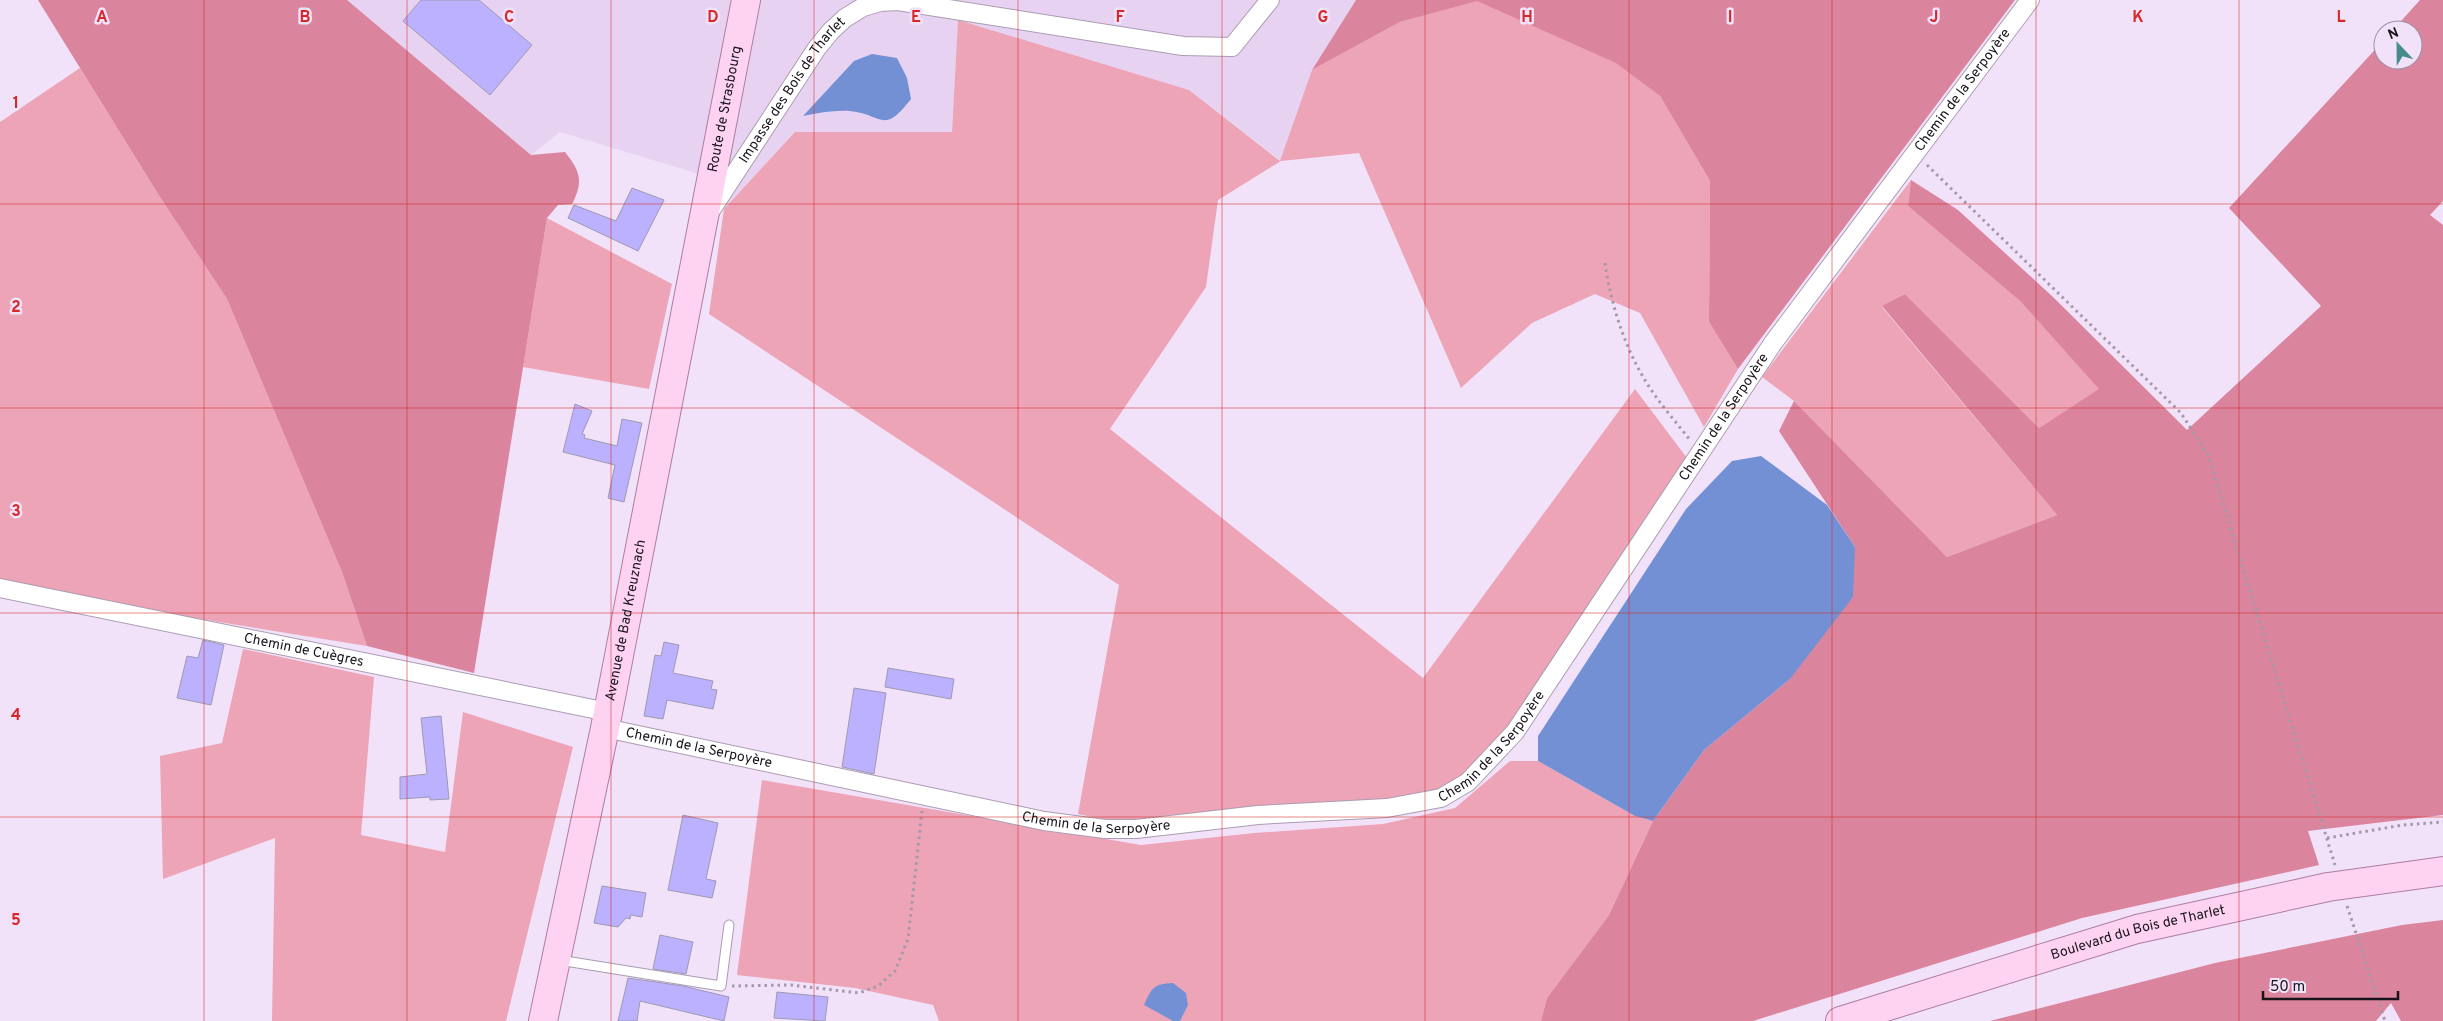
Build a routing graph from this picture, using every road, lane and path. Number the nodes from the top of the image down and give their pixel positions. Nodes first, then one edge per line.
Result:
1 (746, 0) edge
2 (1270, 0) edge
3 (2030, 0) edge
4 (859, 3) edge
5 (1914, 153) junction
6 (705, 219) junction
7 (1605, 263) dead end
8 (1700, 453) junction
9 (0, 588) edge
10 (606, 720) junction
11 (924, 795) junction
12 (2443, 822) edge
13 (2327, 838) junction
14 (2336, 868) dead end
15 (2443, 871) edge
16 (2346, 903) dead end
17 (730, 924) dead end
18 (556, 960) junction
19 (721, 986) junction
20 (543, 1021) edge
21 (1840, 1021) edge
22 (2385, 1021) edge

1 - 6 main road, Route de Strasbourg
2 - 4 street, Impasse des Bois de Tharlet
3 - 5 street, Chemin de la Serpoyère
4 - 6 street, Impasse des Bois de Tharlet
5 - 8 street, Chemin de la Serpoyère
5 - 13 path
6 - 10 main road, Avenue de Bad Kreuznach
7 - 8 path
8 - 11 street, Chemin de la Serpoyère
9 - 10 street, Chemin de Cuègres
10 - 11 street, Chemin de la Serpoyère
10 - 18 main road, Avenue de Bad Kreuznach
11 - 19 path
12 - 13 path
13 - 14 path
15 - 21 main road, Boulevard du Bois de Tharlet
16 - 22 path
17 - 19 lane
18 - 19 lane
18 - 20 main road, Avenue de Bad Kreuznach

